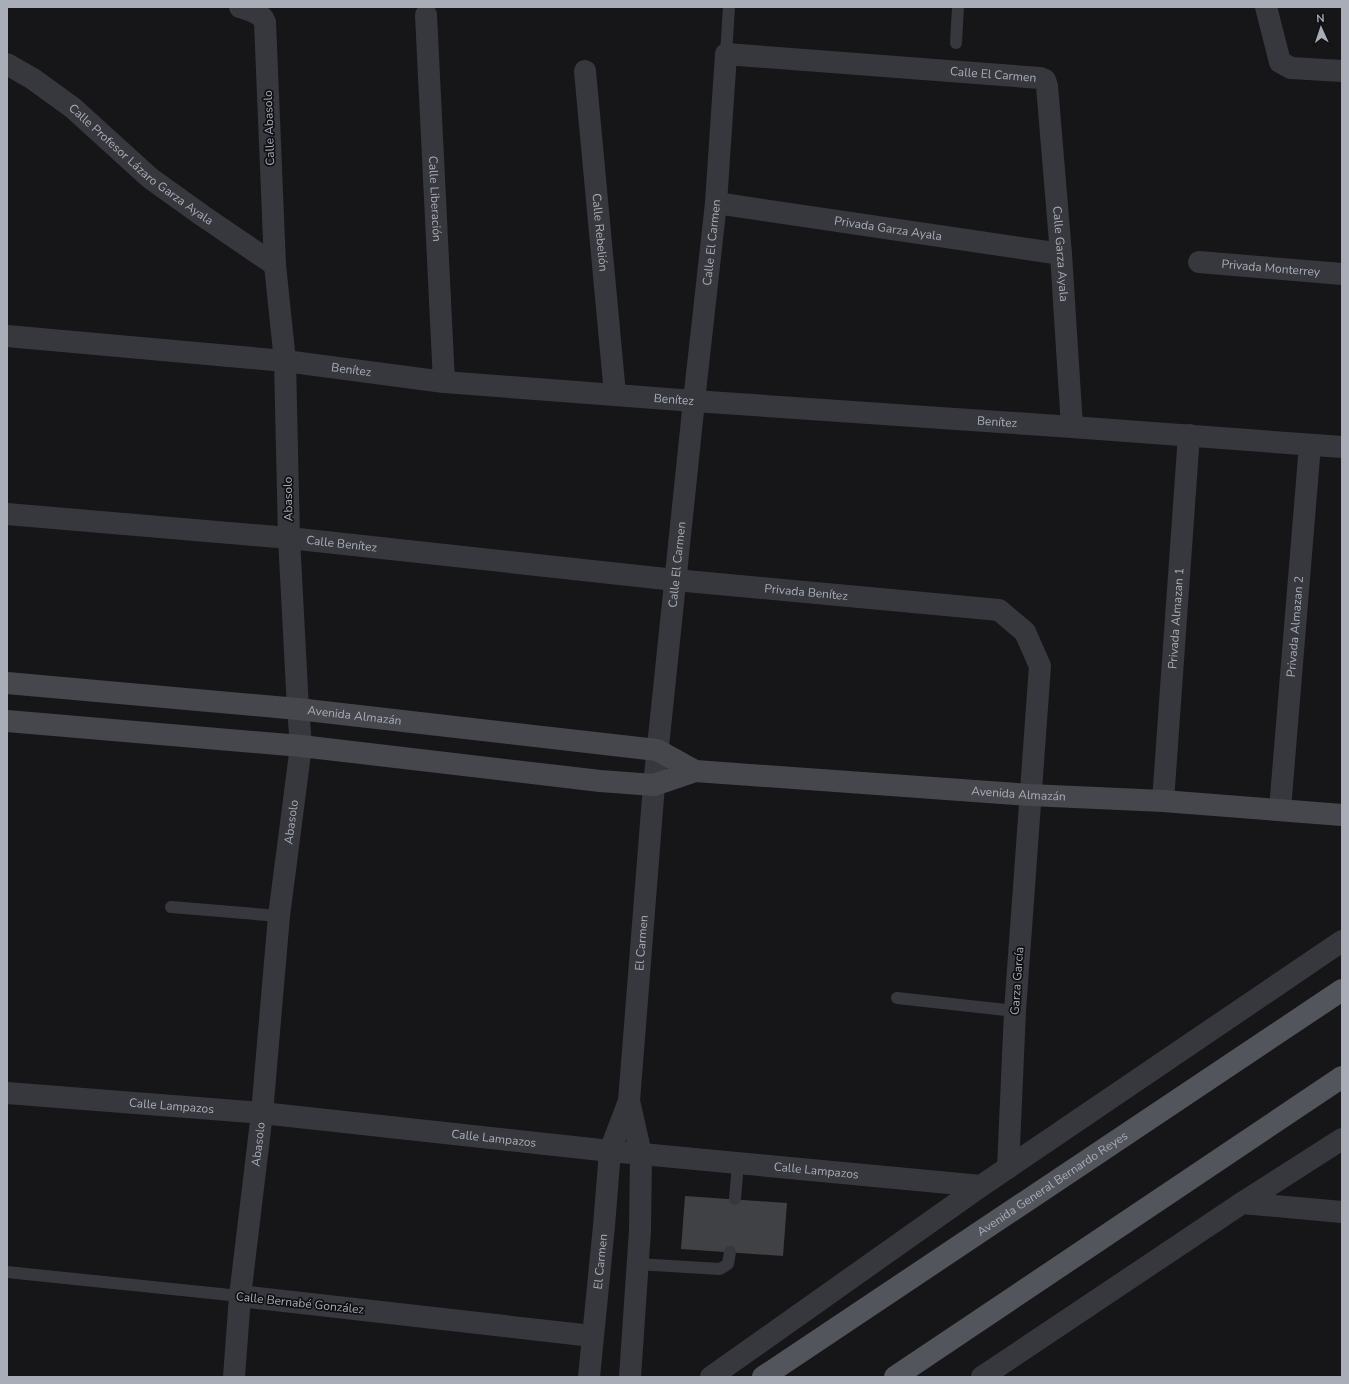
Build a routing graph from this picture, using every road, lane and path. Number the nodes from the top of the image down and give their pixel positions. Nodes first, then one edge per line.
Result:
1 (240, 7) edge
2 (729, 7) edge
3 (958, 7) edge
4 (1266, 7) edge
5 (426, 15) dead end
6 (956, 43) dead end
7 (726, 54) junction
8 (7, 64) edge
9 (1342, 70) edge
10 (585, 71) dead end
11 (1046, 81) joint
12 (716, 203) junction
13 (1061, 254) junction
14 (1199, 262) dead end
15 (275, 265) junction
16 (1342, 274) edge
17 (7, 336) edge
18 (286, 361) junction
19 (444, 382) junction
20 (615, 394) junction
21 (694, 401) junction
22 (1072, 427) junction
23 (1189, 435) junction
24 (1310, 445) junction
25 (1342, 447) edge
26 (7, 514) edge
27 (289, 538) junction
28 (676, 580) junction
29 (7, 683) edge
30 (298, 709) junction
31 (7, 721) edge
32 (301, 746) junction
33 (657, 750) junction
34 (695, 770) junction
35 (654, 785) junction
36 (1030, 795) junction
37 (1163, 801) junction
38 (1280, 809) junction
39 (1342, 815) edge
40 (172, 907) dead end
41 (279, 916) junction
42 (1342, 942) edge
43 (1342, 990) edge
44 (897, 998) dead end
45 (1015, 1012) junction
46 (1342, 1077) edge
47 (7, 1093) edge
48 (629, 1101) junction
49 (262, 1113) junction
50 (1342, 1139) edge
51 (610, 1151) junction
52 (641, 1154) junction
53 (738, 1162) junction
54 (1008, 1168) junction
55 (981, 1186) junction
56 (735, 1199) dead end
57 (1242, 1203) junction
58 (1342, 1212) edge
59 (730, 1252) dead end
60 (637, 1264) junction
61 (7, 1272) edge
62 (240, 1296) junction
63 (592, 1336) junction
64 (234, 1377) edge
65 (589, 1377) edge
66 (630, 1377) edge
67 (711, 1377) edge
68 (763, 1377) edge
69 (895, 1377) edge
70 (983, 1377) edge

1 - 15 street, Calle Abasolo
2 - 7 lane
3 - 6 lane
4 - 9 street
5 - 19 street, Calle Liberación
7 - 11 street, Calle El Carmen
7 - 12 street, Calle El Carmen
8 - 15 street, Calle Profesor Lázaro Garza Ayala
10 - 20 street, Calle Rebelión
11 - 13 street, Calle Garza Ayala
12 - 13 street, Privada Garza Ayala
12 - 21 street, Calle El Carmen
13 - 22 street, Calle Garza Ayala
14 - 16 street, Privada Monterrey
15 - 18 street, Abasolo
17 - 18 street, Benítez
18 - 19 street, Benítez
18 - 27 street, Abasolo
19 - 20 street, Benítez
20 - 21 street, Benítez
21 - 22 street, Benítez
21 - 28 street, Calle El Carmen
22 - 23 street, Benítez
23 - 24 street, Benítez
23 - 37 street, Privada Almazan 1
24 - 25 street, Benítez
24 - 38 street, Privada Almazan 2
26 - 27 street, Calle Benítez
27 - 28 street, Calle Benítez
27 - 30 street, Abasolo
28 - 33 street, Calle El Carmen
28 - 36 street, Privada Benítez
29 - 30 main road, Avenida Almazán
30 - 32 street, Abasolo
30 - 33 main road, Avenida Almazán
31 - 32 main road, Avenida Almazán
32 - 35 main road, Avenida Almazán
32 - 41 street, Abasolo
33 - 34 main road, Avenida Almazán
33 - 35 street, Calle El Carmen
34 - 35 main road, Avenida Almazán
34 - 36 main road, Avenida Almazán
35 - 48 street, El Carmen
36 - 37 main road, Avenida Almazán
36 - 45 street, Garza García
37 - 38 main road, Avenida Almazán
38 - 39 main road, Avenida Almazán
40 - 41 lane
41 - 49 street, Abasolo
42 - 54 street
43 - 68 main road, Avenida General Bernardo Reyes
44 - 45 lane
45 - 54 street, Garza García
46 - 69 main road
47 - 49 street, Calle Lampazos
48 - 51 street, El Carmen
48 - 52 street, El Carmen
49 - 51 street, Calle Lampazos
49 - 62 street, Abasolo
50 - 57 street
51 - 52 street, Calle Lampazos
51 - 63 street, El Carmen
52 - 53 street, Calle Lampazos
52 - 60 street, El Carmen
53 - 55 street, Calle Lampazos
53 - 56 lane
54 - 55 street
55 - 67 street
57 - 58 street
57 - 70 street
59 - 60 lane
60 - 66 street, El Carmen
61 - 62 lane, Calle Bernabé González
62 - 63 street, Calle Bernabé González
62 - 64 street, Abasolo
63 - 65 street, El Carmen

